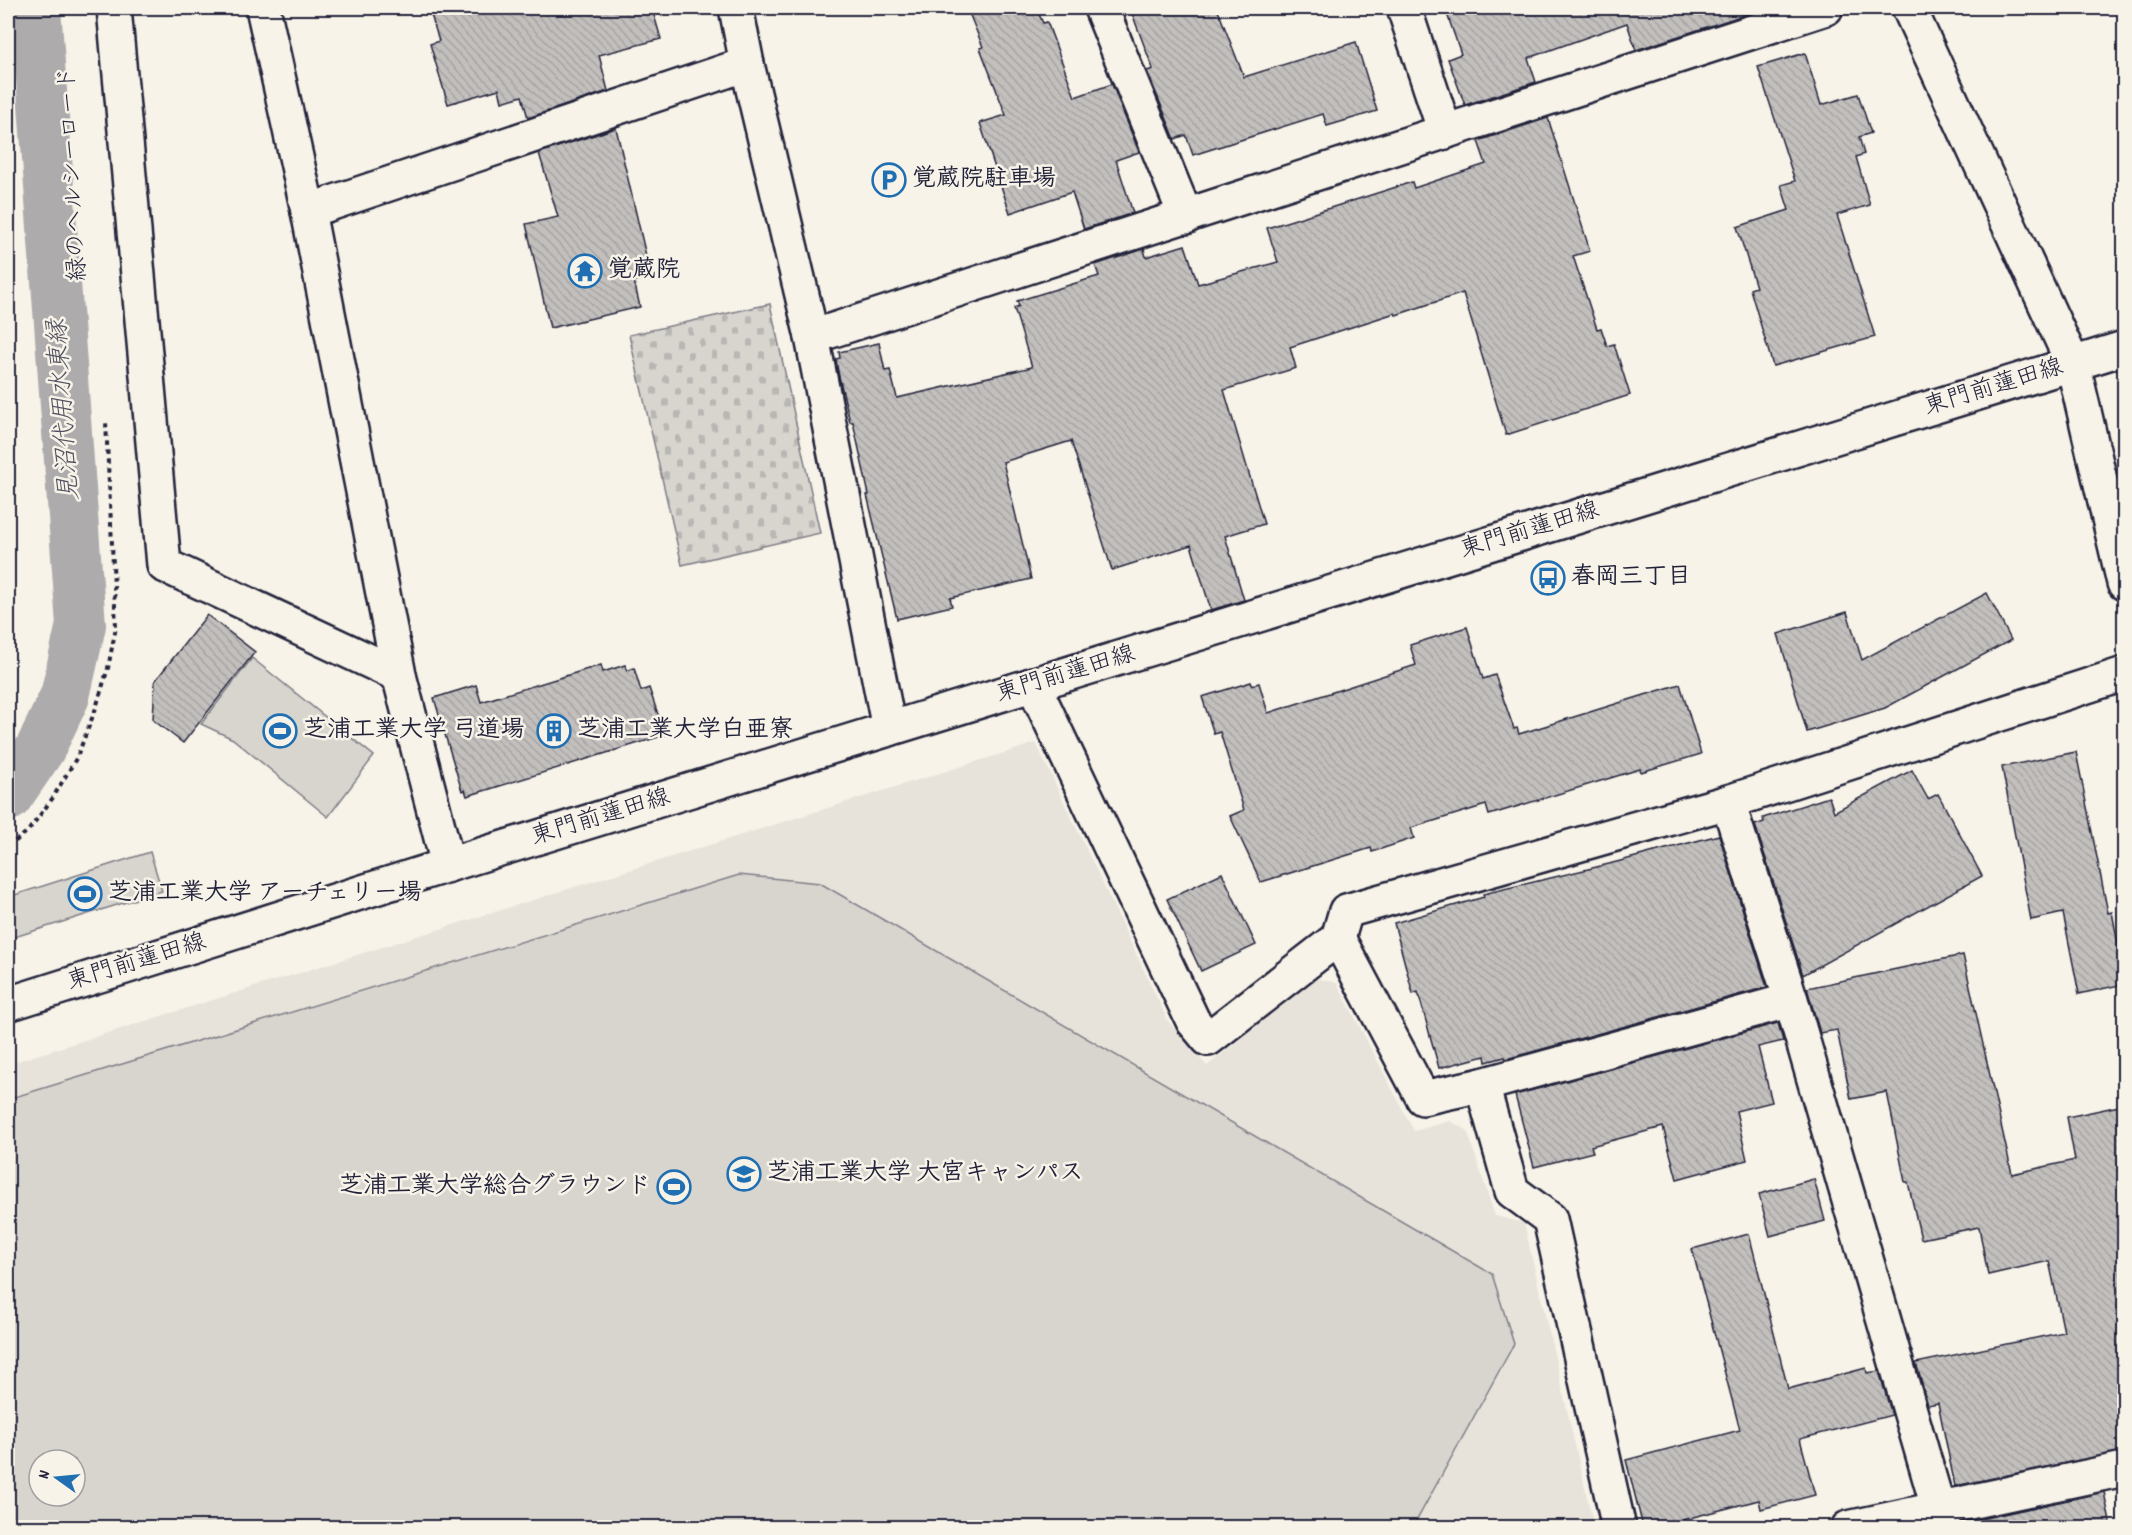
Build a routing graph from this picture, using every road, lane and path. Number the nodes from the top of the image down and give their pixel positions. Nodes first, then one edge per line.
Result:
1 (114, 8) edge
2 (263, 8) edge
3 (736, 8) edge
4 (1101, 8) edge
5 (1404, 8) edge
6 (1826, 8) edge
7 (1909, 8) edge
8 (747, 64) junction
9 (1445, 132) junction
10 (308, 211) junction
11 (1186, 217) junction
12 (812, 337) junction
13 (2124, 348) edge
14 (2073, 364) junction
15 (106, 420) dead end
16 (2124, 583) edge
17 (2124, 674) edge
18 (399, 675) junction
19 (1033, 684) junction
20 (889, 729) junction
21 (1728, 802) junction
22 (8, 847) edge
23 (448, 866) junction
24 (1338, 938) junction
25 (1791, 1000) junction
26 (8, 1004) edge
27 (1482, 1085) junction
28 (2124, 1469) edge
29 (1942, 1518) edge
30 (1619, 1527) edge
31 (1848, 1527) edge

1 - 18 street
2 - 10 street
3 - 8 street
4 - 11 street
5 - 9 street
6 - 9 street
7 - 14 street
8 - 10 street
8 - 12 street
9 - 11 street
10 - 18 street
11 - 12 street
12 - 20 street
13 - 14 street, 東門前蓮田線
14 - 16 street
14 - 19 street, 東門前蓮田線
15 - 22 path
17 - 21 street
18 - 23 street
19 - 20 street, 東門前蓮田線
19 - 24 street
20 - 23 street, 東門前蓮田線
21 - 24 street
21 - 25 street
23 - 26 street, 東門前蓮田線
24 - 27 street
25 - 27 street
25 - 29 street
27 - 30 street
28 - 29 street
29 - 31 street

